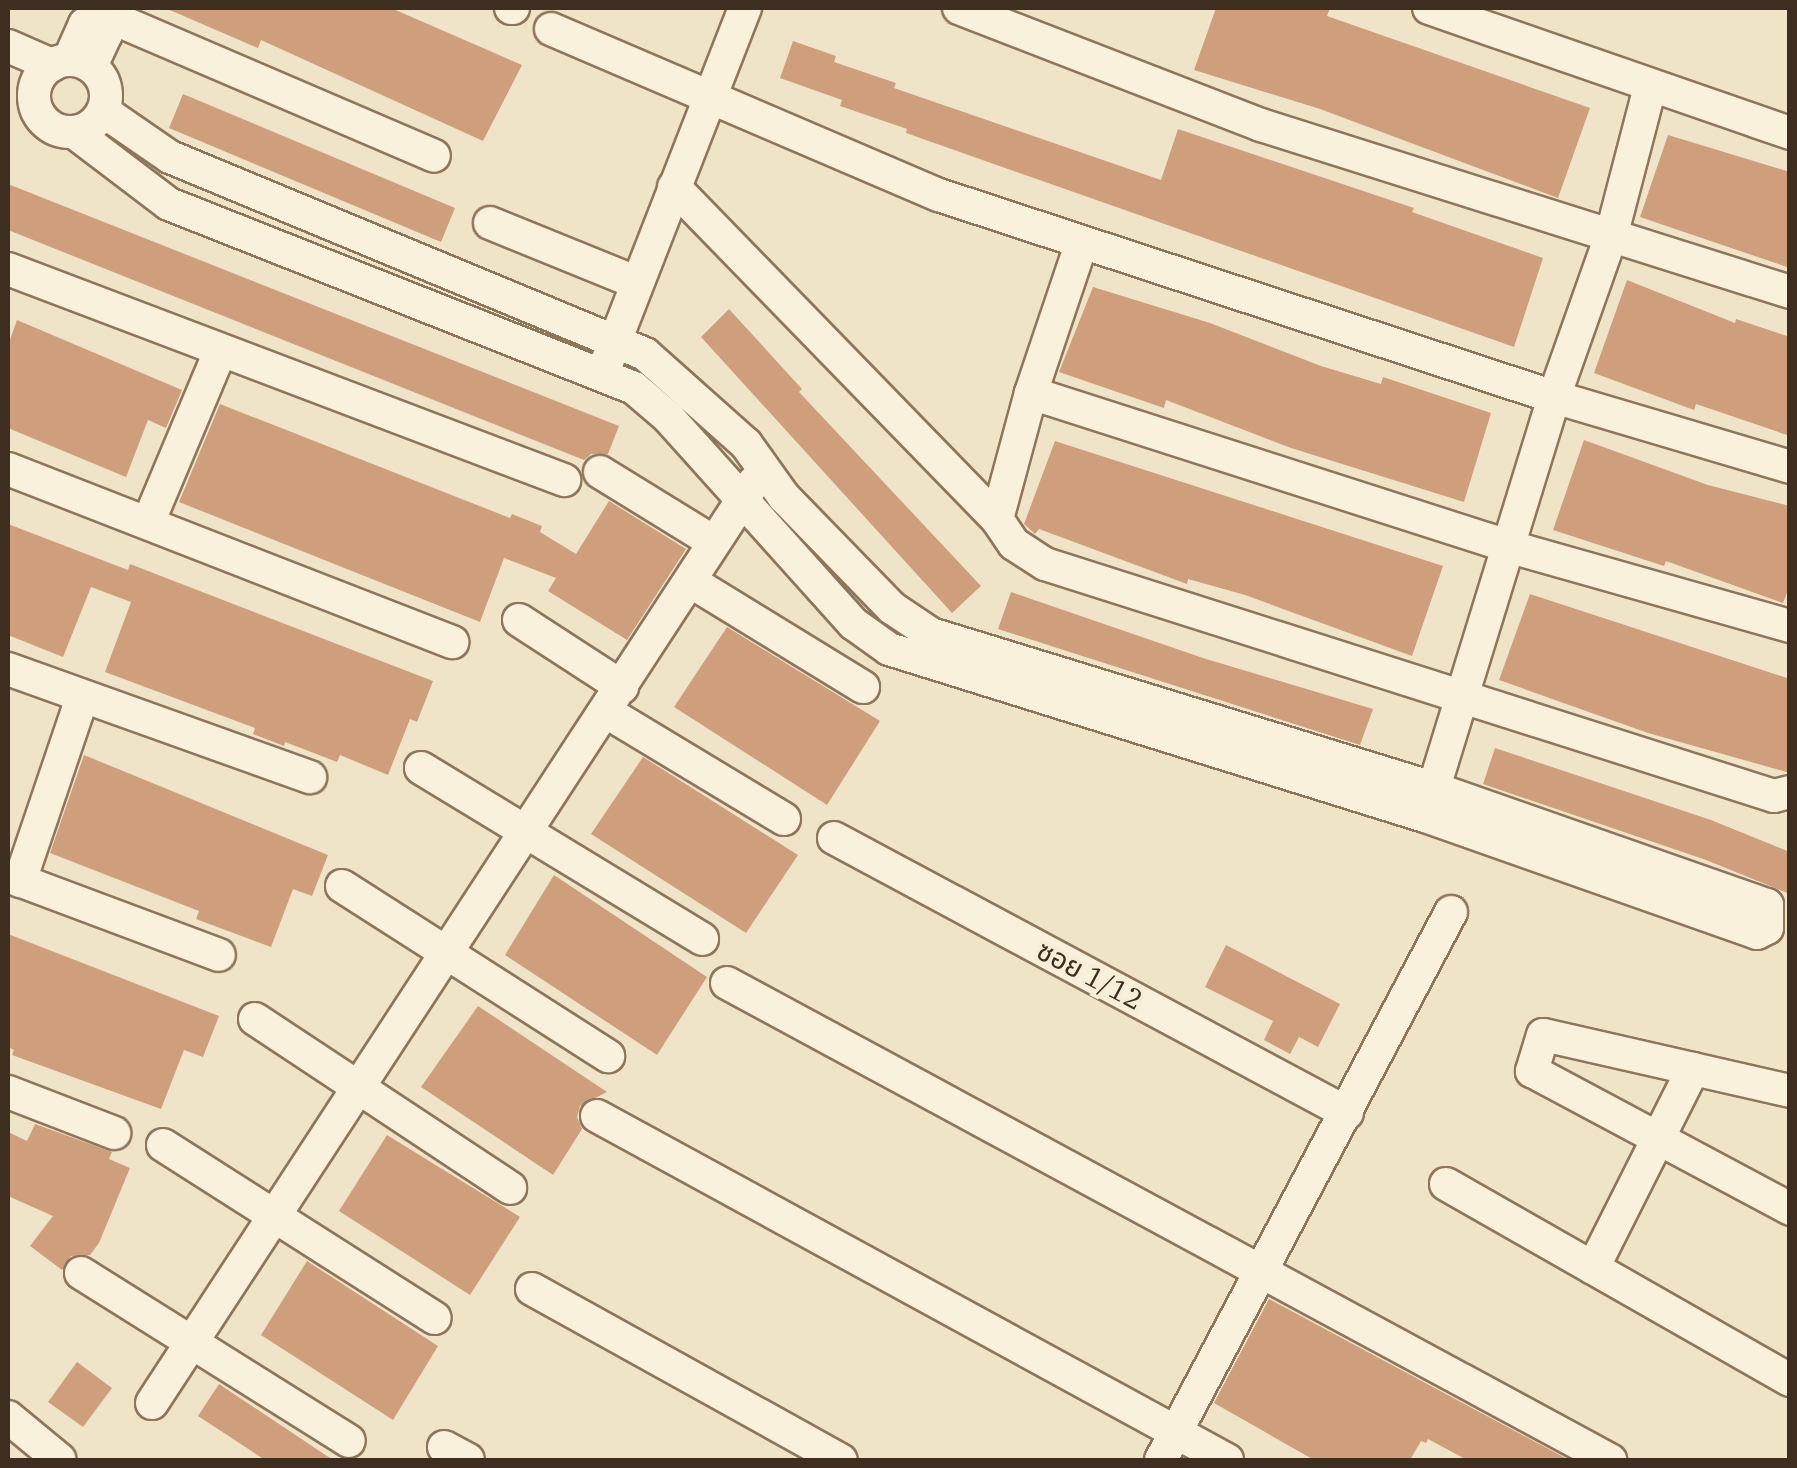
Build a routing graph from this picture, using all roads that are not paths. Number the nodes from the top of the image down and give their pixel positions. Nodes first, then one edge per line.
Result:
1 (745, 8) edge
2 (959, 8) edge
3 (1429, 8) edge
4 (102, 10) edge
5 (551, 29) dead end
6 (8, 46) edge
7 (71, 63) junction
8 (1650, 87) junction
9 (21, 88) edge
10 (710, 98) junction
11 (103, 111) junction
12 (74, 132) junction
13 (1790, 132) edge
14 (434, 156) dead end
15 (674, 188) junction
16 (490, 224) dead end
17 (1612, 233) junction
18 (1082, 244) junction
19 (8, 269) edge
20 (635, 282) junction
21 (1790, 292) edge
22 (614, 342) junction
23 (220, 352) junction
24 (602, 376) junction
25 (1031, 393) junction
26 (1554, 397) junction
27 (1790, 467) edge
28 (8, 469) edge
29 (764, 470) junction
30 (600, 472) dead end
31 (564, 480) dead end
32 (741, 499) junction
33 (997, 520) junction
34 (148, 523) junction
35 (712, 541) junction
36 (1507, 546) junction
37 (690, 581) junction
38 (519, 620) dead end
39 (1790, 626) edge
40 (452, 642) dead end
41 (8, 669) edge
42 (863, 687) dead end
43 (82, 698) junction
44 (1464, 698) junction
45 (614, 699) junction
46 (421, 768) dead end
47 (310, 777) dead end
48 (1790, 792) edge
49 (1429, 802) junction
50 (784, 819) dead end
51 (526, 832) junction
52 (834, 838) dead end
53 (14, 878) edge
54 (342, 886) dead end
55 (1451, 912) dead end
56 (702, 939) dead end
57 (446, 954) junction
58 (218, 955) dead end
59 (727, 983) dead end
60 (255, 1019) dead end
61 (608, 1056) dead end
62 (1693, 1070) junction
63 (357, 1089) junction
64 (1790, 1091) edge
65 (8, 1092) edge
66 (1347, 1112) junction
67 (597, 1116) dead end
68 (114, 1133) dead end
69 (1658, 1138) junction
70 (163, 1145) dead end
71 (1446, 1184) dead end
72 (510, 1188) dead end
73 (1790, 1209) edge
74 (274, 1216) junction
75 (1593, 1268) junction
76 (1262, 1272) junction
77 (82, 1273) dead end
78 (532, 1289) dead end
79 (435, 1318) dead end
80 (192, 1342) junction
81 (1790, 1380) edge
82 (152, 1403) dead end
83 (11, 1427) edge
84 (349, 1440) dead end
85 (1168, 1447) edge
86 (60, 1460) edge
87 (842, 1460) edge
88 (1227, 1460) edge
89 (1610, 1460) edge

1 - 10 street
2 - 17 street
3 - 8 street
4 - 7 street
4 - 14 street
5 - 10 street
6 - 7 street
7 - 9 street
7 - 11 street
8 - 13 street
8 - 17 street
9 - 12 street
10 - 15 street
10 - 18 street
11 - 12 street
11 - 22 street
12 - 24 street
15 - 20 street
15 - 33 street
16 - 20 street
17 - 21 street
17 - 26 street
18 - 25 street
18 - 26 street
19 - 23 street
20 - 22 street
22 - 24 street
22 - 29 street
23 - 31 street
23 - 34 street
24 - 32 street
25 - 33 street
25 - 36 street
26 - 27 street
26 - 36 street
28 - 34 street
29 - 32 street
29 - 49 street
30 - 35 street
32 - 35 street
32 - 49 street
33 - 44 street
34 - 40 street
35 - 37 street
36 - 39 street
36 - 44 street
37 - 42 street
37 - 45 street
38 - 45 street
41 - 43 street
43 - 47 street
43 - 53 street
44 - 48 street
44 - 49 street
45 - 50 street
45 - 51 street
46 - 51 street
49 - 49 street
51 - 56 street
51 - 57 street
52 - 66 street, ซอย 1/12
53 - 58 street
54 - 57 street
55 - 66 street
57 - 61 street
57 - 63 street
59 - 76 street
60 - 63 street
62 - 64 street
62 - 69 street
62 - 69 street
63 - 72 street
63 - 74 street
65 - 68 street
66 - 76 street
67 - 85 street
69 - 73 street
69 - 75 street
70 - 74 street
71 - 75 street
74 - 79 street
74 - 80 street
75 - 81 street
76 - 85 street
76 - 89 street
77 - 80 street
78 - 87 street
80 - 82 street
80 - 84 street
83 - 86 street
85 - 88 street

